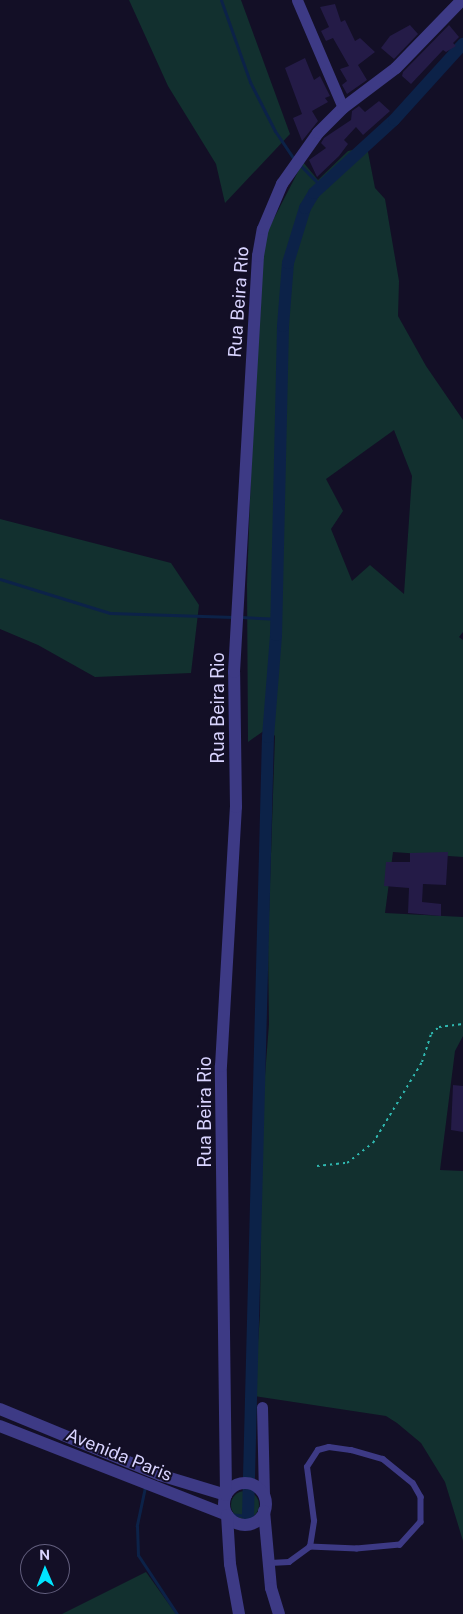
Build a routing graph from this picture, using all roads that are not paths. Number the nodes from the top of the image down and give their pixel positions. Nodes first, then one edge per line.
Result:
1 (297, 0) edge
2 (462, 0) edge
3 (342, 108) junction
4 (262, 1407) dead end
5 (0, 1409) edge
6 (0, 1426) edge
7 (226, 1495) junction
8 (264, 1496) junction
9 (264, 1511) junction
10 (226, 1515) junction
11 (310, 1547) junction
12 (270, 1564) junction
13 (239, 1614) edge
14 (279, 1614) edge

1 - 3 street
2 - 3 street, Rua Beira Rio
3 - 7 street, Rua Beira Rio
4 - 8 street
5 - 7 street, Avenida Paris
6 - 10 street, Avenida Paris
7 - 8 street
7 - 10 street
8 - 9 street
9 - 10 street
9 - 12 street
10 - 13 street
11 - 11 lane
11 - 12 lane
12 - 14 street

